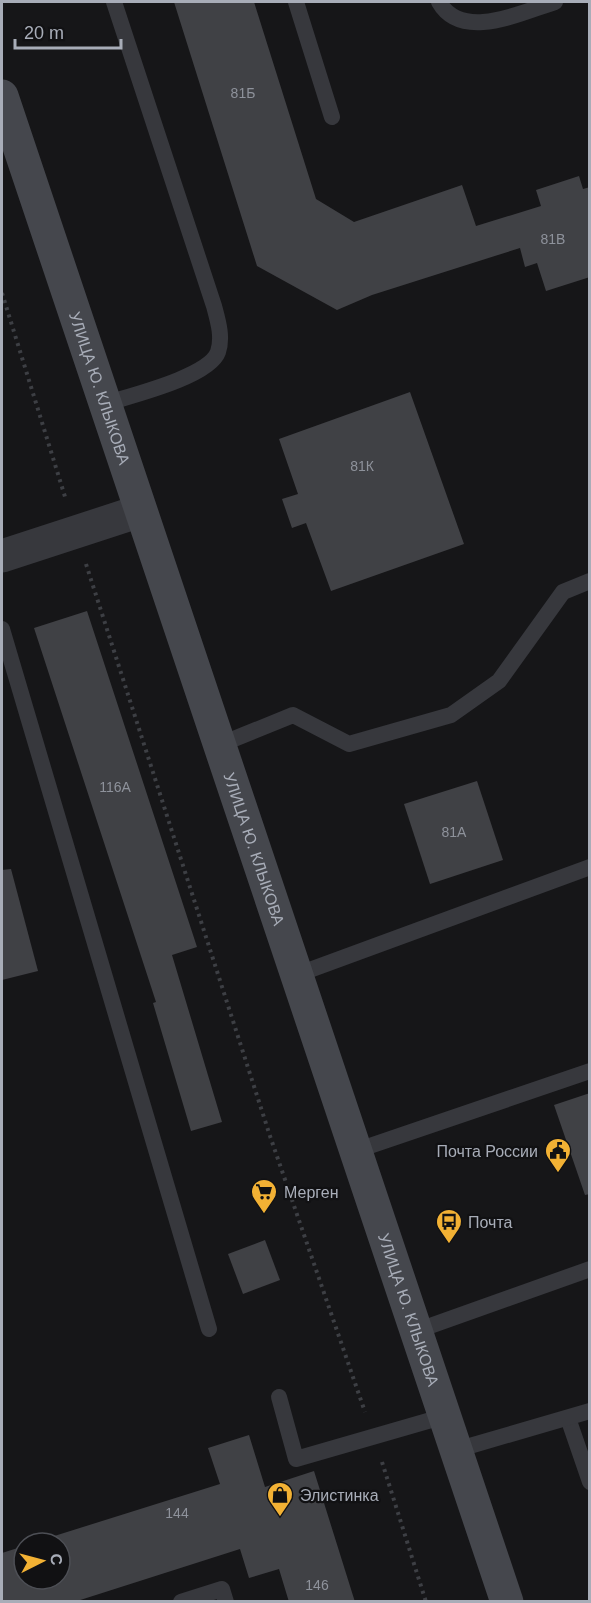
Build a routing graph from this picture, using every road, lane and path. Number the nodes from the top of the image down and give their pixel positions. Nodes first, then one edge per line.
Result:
1 (114, 2) edge
2 (296, 2) edge
3 (439, 2) edge
4 (555, 2) edge
5 (2, 96) edge
6 (332, 117) dead end
7 (2, 294) edge
8 (104, 404) junction
9 (140, 511) junction
10 (76, 532) junction
11 (2, 556) edge
12 (590, 581) edge
13 (2, 629) edge
14 (219, 745) junction
15 (590, 867) edge
16 (296, 975) junction
17 (590, 1071) edge
18 (355, 1151) junction
19 (590, 1269) edge
20 (209, 1329) dead end
21 (416, 1331) junction
22 (279, 1397) dead end
23 (590, 1411) edge
24 (445, 1416) junction
25 (568, 1418) junction
26 (374, 1437) junction
27 (456, 1450) junction
28 (590, 1482) edge
29 (181, 1602) edge
30 (226, 1602) edge
31 (426, 1602) edge
32 (507, 1602) edge

1 - 8 lane
2 - 6 lane
3 - 4 lane
5 - 8 main road, УЛИЦА Ю. КЛЫКОВА
7 - 10 path
8 - 9 main road, УЛИЦА Ю. КЛЫКОВА
9 - 10 street
9 - 14 main road, УЛИЦА Ю. КЛЫКОВА
10 - 11 street
10 - 26 path
12 - 14 lane
13 - 20 lane
14 - 16 main road, УЛИЦА Ю. КЛЫКОВА
15 - 16 lane
16 - 18 main road, УЛИЦА Ю. КЛЫКОВА
17 - 18 lane
18 - 21 main road, УЛИЦА Ю. КЛЫКОВА
19 - 21 lane
21 - 24 main road, УЛИЦА Ю. КЛЫКОВА
22 - 26 lane
23 - 25 lane
24 - 26 lane
24 - 27 main road, УЛИЦА Ю. КЛЫКОВА
25 - 27 lane
25 - 28 lane
26 - 31 path
27 - 32 main road, УЛИЦА Ю. КЛЫКОВА
29 - 30 lane

